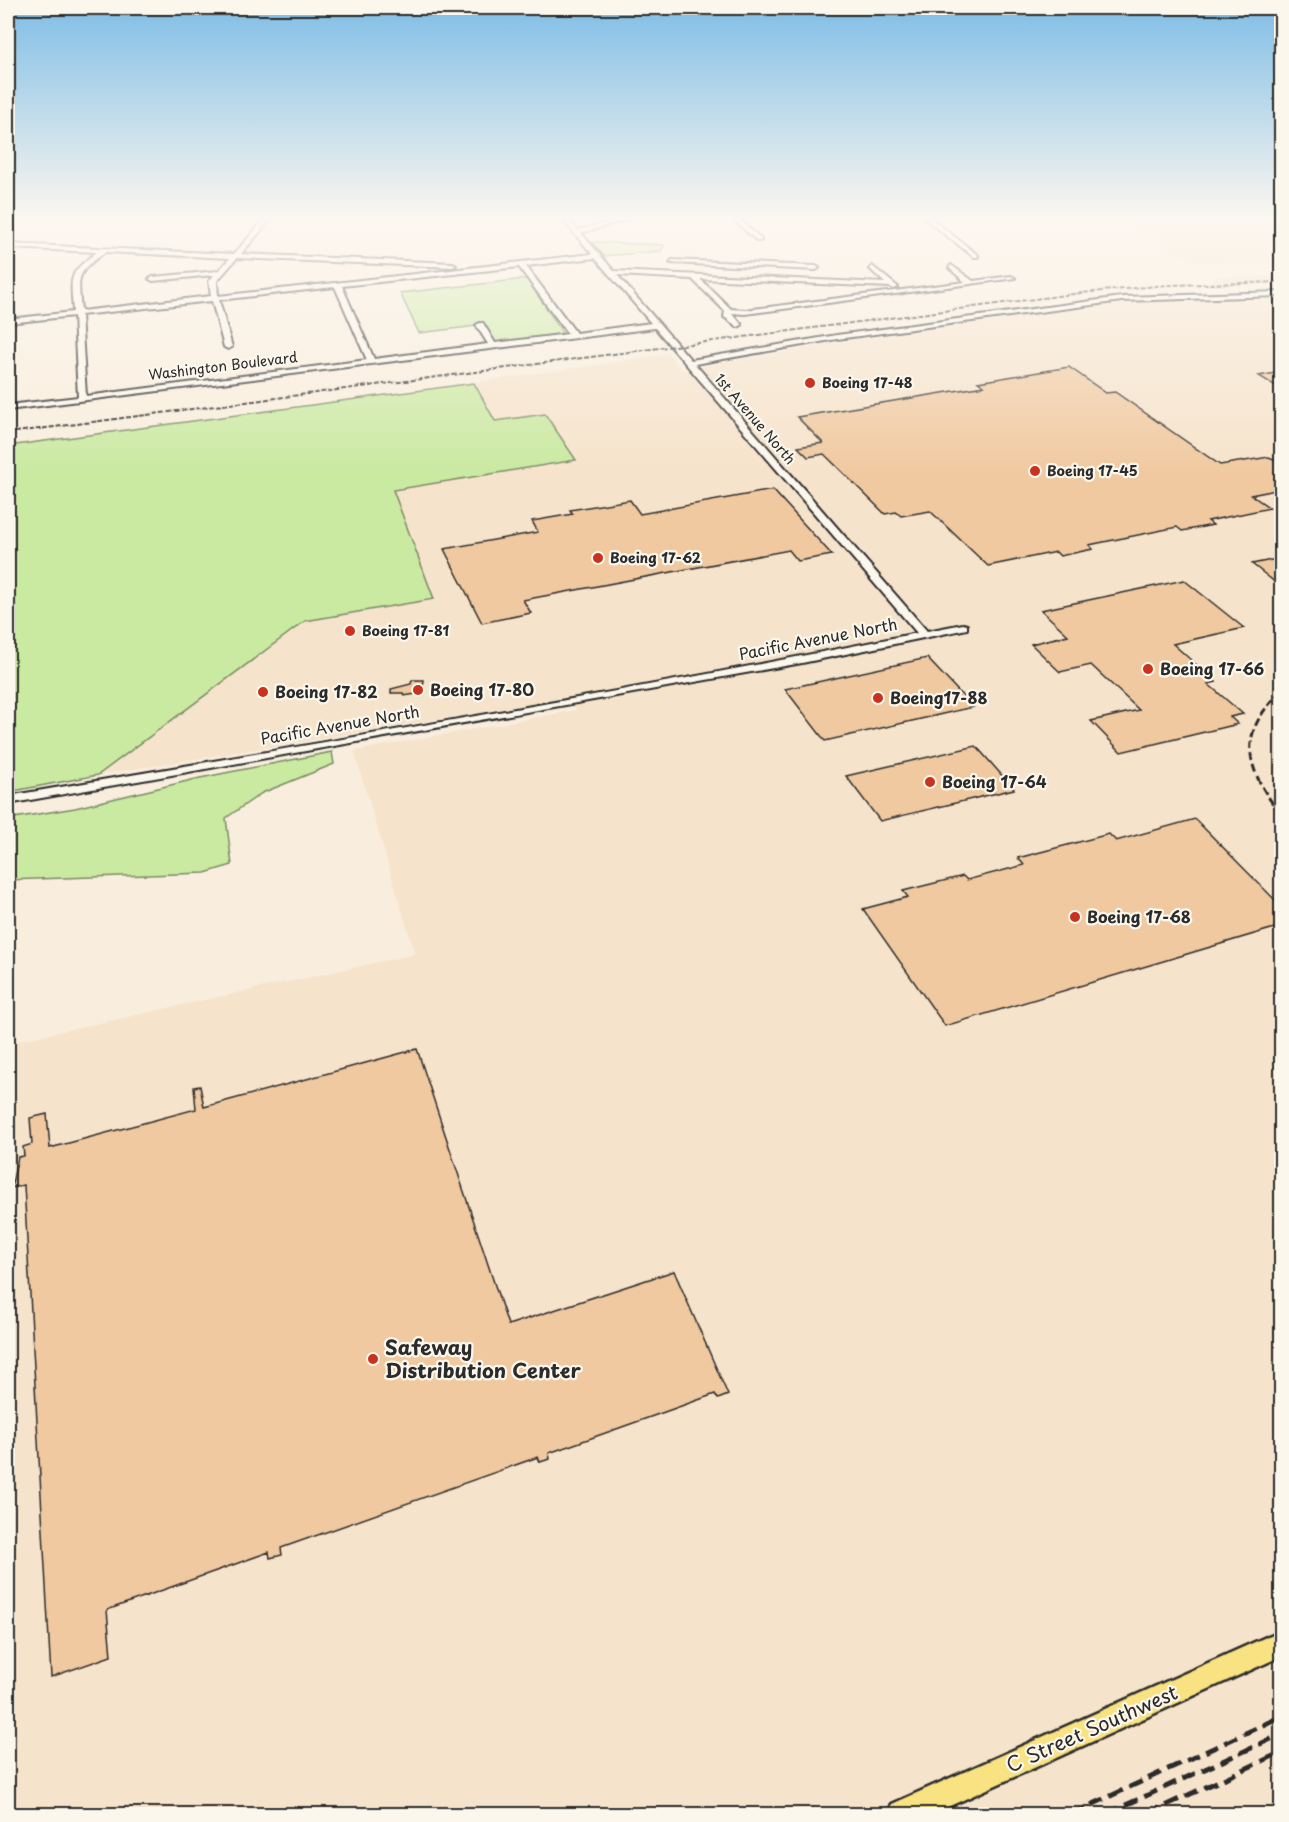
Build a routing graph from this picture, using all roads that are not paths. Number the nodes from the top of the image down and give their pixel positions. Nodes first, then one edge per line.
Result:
1 (75, 304) edge
2 (158, 304) edge
3 (216, 304) edge
4 (346, 304) edge
5 (550, 304) edge
6 (638, 304) edge
7 (722, 304) edge
8 (807, 304) edge
9 (1084, 304) edge
10 (729, 311) junction
11 (75, 313) junction
12 (8, 321) edge
13 (480, 325) dead end
14 (657, 325) junction
15 (738, 325) dead end
16 (573, 335) junction
17 (228, 346) dead end
18 (493, 346) junction
19 (371, 361) junction
20 (689, 363) junction
21 (82, 398) junction
22 (8, 408) edge
23 (963, 627) dead end
24 (926, 636) junction
25 (8, 800) edge
26 (1281, 1643) edge
27 (902, 1815) edge

1 - 11 street
2 - 11 street
3 - 17 street
4 - 19 street
5 - 16 street
6 - 14 street, 1st Avenue North
7 - 10 street
8 - 10 street
9 - 20 street
10 - 15 street
11 - 12 street
11 - 21 street
13 - 18 street
14 - 16 street, Washington Boulevard
14 - 20 street, 1st Avenue North
16 - 18 street, Washington Boulevard
18 - 19 street, Washington Boulevard
19 - 21 street, Washington Boulevard
20 - 24 street, 1st Avenue North
21 - 22 street, Washington Boulevard
23 - 24 street, Pacific Avenue North
24 - 25 street, Pacific Avenue North
26 - 27 main road, C Street Southwest

